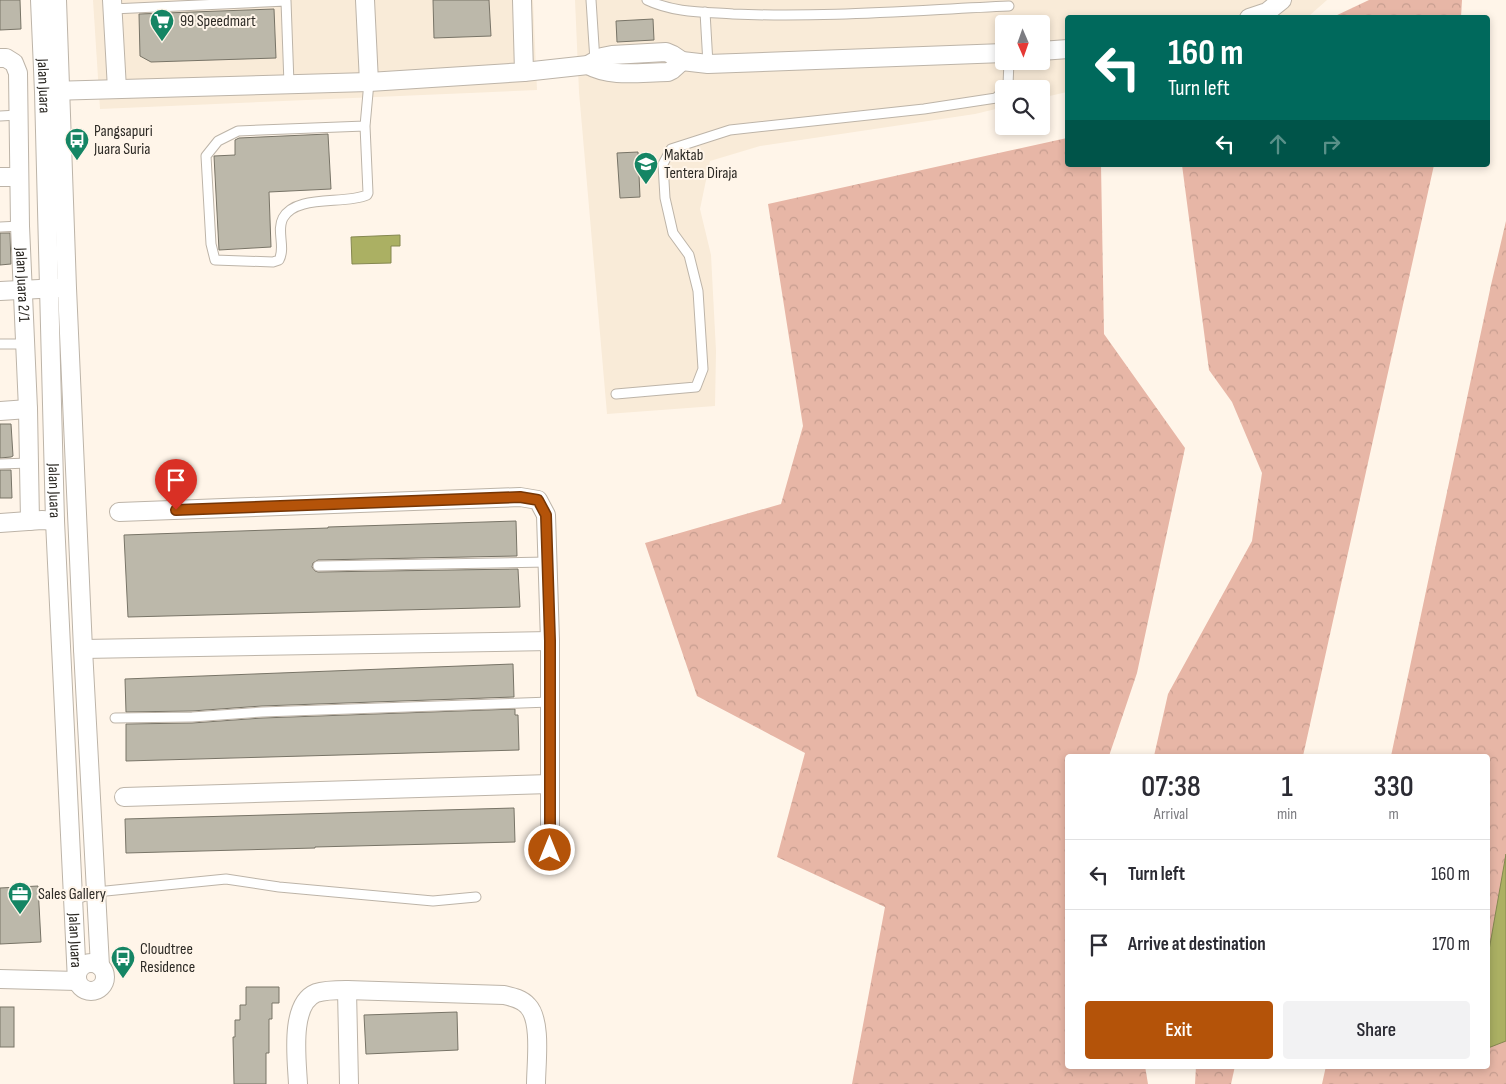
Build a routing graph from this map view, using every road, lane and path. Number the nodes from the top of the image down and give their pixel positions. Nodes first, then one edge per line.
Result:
1 (40, 0) edge
2 (57, 0) edge
3 (366, 0) edge
4 (522, 0) edge
5 (590, 0) edge
6 (647, 0) edge
7 (1282, 0) edge
8 (286, 1) edge
9 (112, 4) edge
10 (1009, 6) dead end
11 (705, 12) junction
12 (1258, 15) edge
13 (1065, 49) edge
14 (1050, 50) edge
15 (995, 53) edge
16 (0, 58) edge
17 (708, 64) junction
18 (593, 65) junction
19 (524, 72) junction
20 (369, 82) junction
21 (289, 84) junction
22 (117, 89) junction
23 (52, 91) junction
24 (995, 98) edge
25 (18, 115) junction
26 (0, 116) edge
27 (365, 126) junction
28 (0, 177) edge
29 (18, 177) junction
30 (20, 226) junction
31 (0, 227) edge
32 (67, 288) junction
33 (22, 289) junction
34 (49, 289) junction
35 (0, 290) edge
36 (0, 344) edge
37 (25, 344) junction
38 (616, 394) dead end
39 (28, 409) junction
40 (0, 411) edge
41 (0, 464) edge
42 (29, 464) junction
43 (119, 512) dead end
44 (30, 521) junction
45 (55, 521) junction
46 (0, 523) edge
47 (547, 562) junction
48 (318, 566) dead end
49 (550, 641) junction
50 (83, 649) junction
51 (550, 702) junction
52 (115, 718) dead end
53 (550, 784) junction
54 (124, 797) dead end
55 (550, 850) dead end
56 (96, 892) junction
57 (476, 897) dead end
58 (74, 900) junction
59 (0, 979) edge
60 (77, 981) junction
61 (347, 990) junction
62 (298, 1084) edge
63 (349, 1084) edge
64 (536, 1084) edge

1 - 23 street, Jalan Juara
2 - 23 street, Jalan Juara
3 - 20 street
4 - 19 street
5 - 18 lane
6 - 11 lane
7 - 12 street
8 - 9 lane
8 - 21 lane
9 - 22 street
10 - 11 lane
11 - 17 lane
13 - 14 street
15 - 17 street
16 - 25 street, Jalan Juara 2/1
17 - 18 street
18 - 19 street
19 - 20 street
20 - 21 street
20 - 27 lane
21 - 22 street
22 - 23 street
23 - 32 street, Jalan Juara
23 - 34 street, Jalan Juara
24 - 38 lane
25 - 26 lane
25 - 29 street, Jalan Juara 2/1
27 - 27 lane
28 - 29 street
29 - 30 street, Jalan Juara 2/1
30 - 31 lane
30 - 33 street, Jalan Juara 2/1
32 - 34 street
32 - 50 street, Jalan Juara
33 - 34 street
33 - 35 street
33 - 37 street, Jalan Juara 2/1
34 - 45 street, Jalan Juara
36 - 37 lane
37 - 39 street, Jalan Juara 2/1
39 - 40 street
39 - 42 street, Jalan Juara 2/1
41 - 42 lane
42 - 44 street, Jalan Juara 2/1
43 - 47 street
44 - 45 street
44 - 46 street
45 - 58 street, Jalan Juara
47 - 48 lane
47 - 49 street
49 - 50 street
49 - 51 street
50 - 56 street, Jalan Juara
51 - 52 lane
51 - 53 street
53 - 54 street
53 - 55 street
56 - 57 lane
56 - 58 lane
56 - 60 street, Jalan Juara
58 - 60 street, Jalan Juara
59 - 60 street
61 - 62 street
61 - 63 street
61 - 64 street

